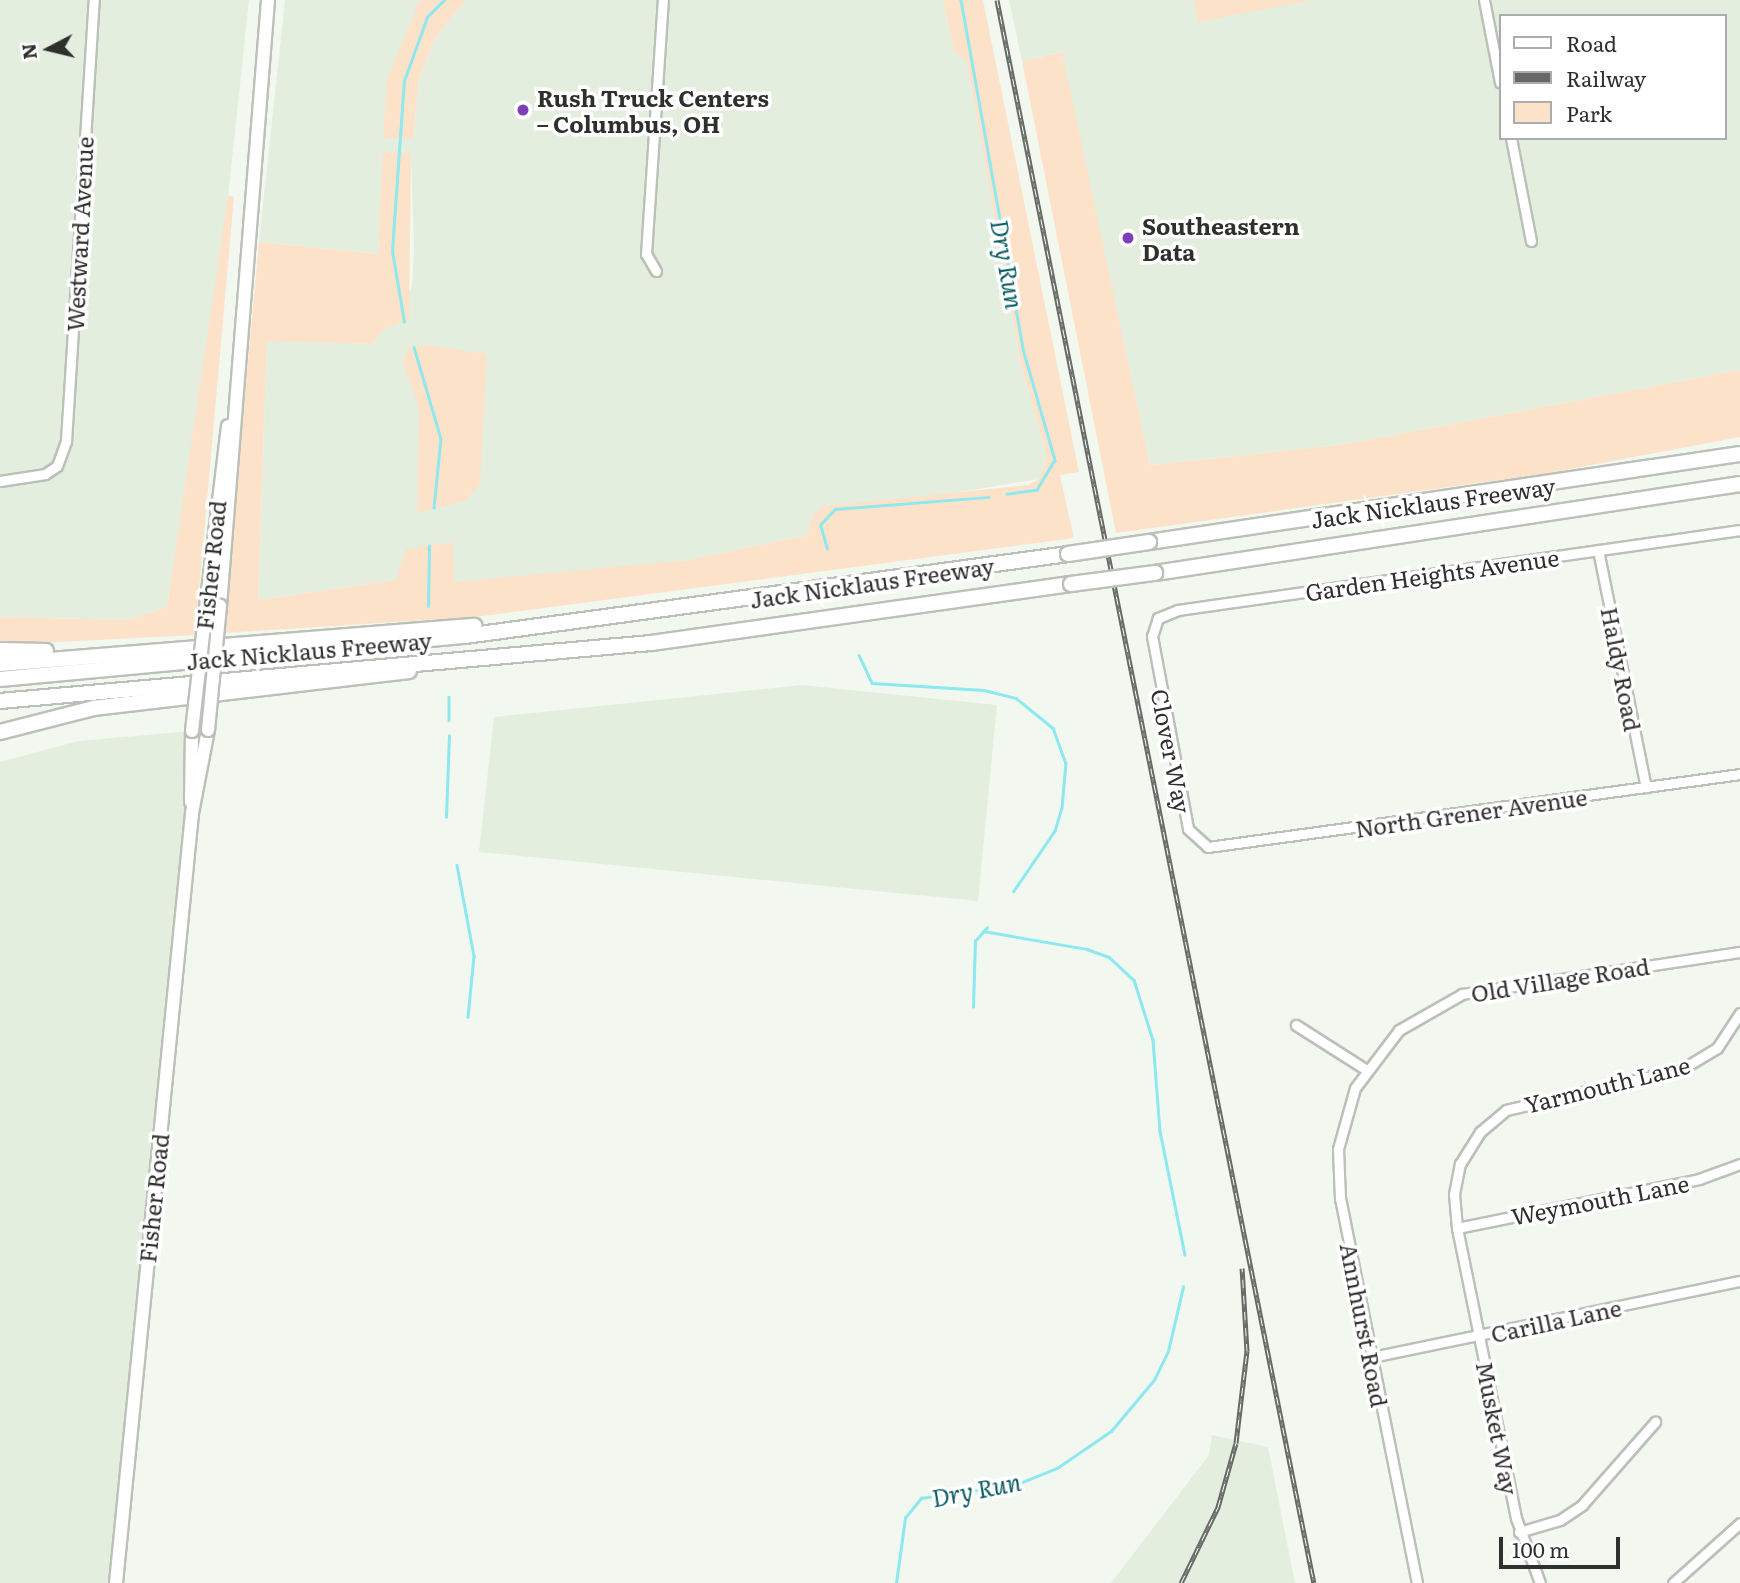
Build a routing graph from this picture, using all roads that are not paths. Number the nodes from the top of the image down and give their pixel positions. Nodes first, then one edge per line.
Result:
1 (94, 0) edge
2 (268, 0) edge
3 (663, 0) edge
4 (1484, 0) edge
5 (1498, 72) edge
6 (1511, 140) edge
7 (1531, 241) dead end
8 (656, 271) dead end
9 (233, 402) junction
10 (1740, 454) edge
11 (0, 481) edge
12 (1740, 484) edge
13 (1740, 530) edge
14 (1598, 551) junction
15 (576, 620) junction
16 (0, 650) edge
17 (1153, 650) joint
18 (114, 653) junction
19 (462, 662) junction
20 (0, 664) edge
21 (0, 679) edge
22 (0, 701) edge
23 (0, 732) edge
24 (1740, 774) edge
25 (1646, 787) junction
26 (192, 813) junction
27 (1203, 846) joint
28 (1740, 952) edge
29 (1740, 1013) edge
30 (1296, 1025) dead end
31 (1365, 1069) junction
32 (1740, 1164) edge
33 (1457, 1228) junction
34 (1740, 1281) edge
35 (1479, 1336) junction
36 (1372, 1357) junction
37 (1655, 1422) dead end
38 (1740, 1523) edge
39 (1519, 1532) junction
40 (116, 1583) edge
41 (1417, 1583) edge
42 (1541, 1583) edge
43 (1673, 1583) edge

1 - 11 street, Westward Avenue
2 - 9 main road, Fisher Road
3 - 8 street
4 - 5 street
6 - 7 street
9 - 26 main road, Fisher Road, bridge
9 - 26 main road, Fisher Road, bridge
10 - 15 highway, Jack Nicklaus Freeway, bridge
12 - 19 highway, Jack Nicklaus Freeway, bridge
13 - 14 street, Garden Heights Avenue
14 - 17 street, Garden Heights Avenue
14 - 25 street, Haldy Road
15 - 18 highway
15 - 21 highway, Jack Nicklaus Freeway
16 - 18 highway
17 - 27 street, Clover Way
18 - 20 highway
19 - 22 highway, Jack Nicklaus Freeway
19 - 23 highway
24 - 25 street, North Grener Avenue
25 - 27 street, North Grener Avenue
26 - 40 main road, Fisher Road
28 - 31 street, Old Village Road
29 - 33 street, Yarmouth Lane
30 - 31 street
31 - 36 street, Annhurst Road
32 - 33 street, Weymouth Lane
33 - 35 street, Musket Way
34 - 35 street, Carilla Lane
35 - 36 street, Carilla Lane
35 - 39 street, Musket Way
36 - 41 street, Annhurst Road
37 - 39 street
38 - 43 street
39 - 42 street, Musket Way

